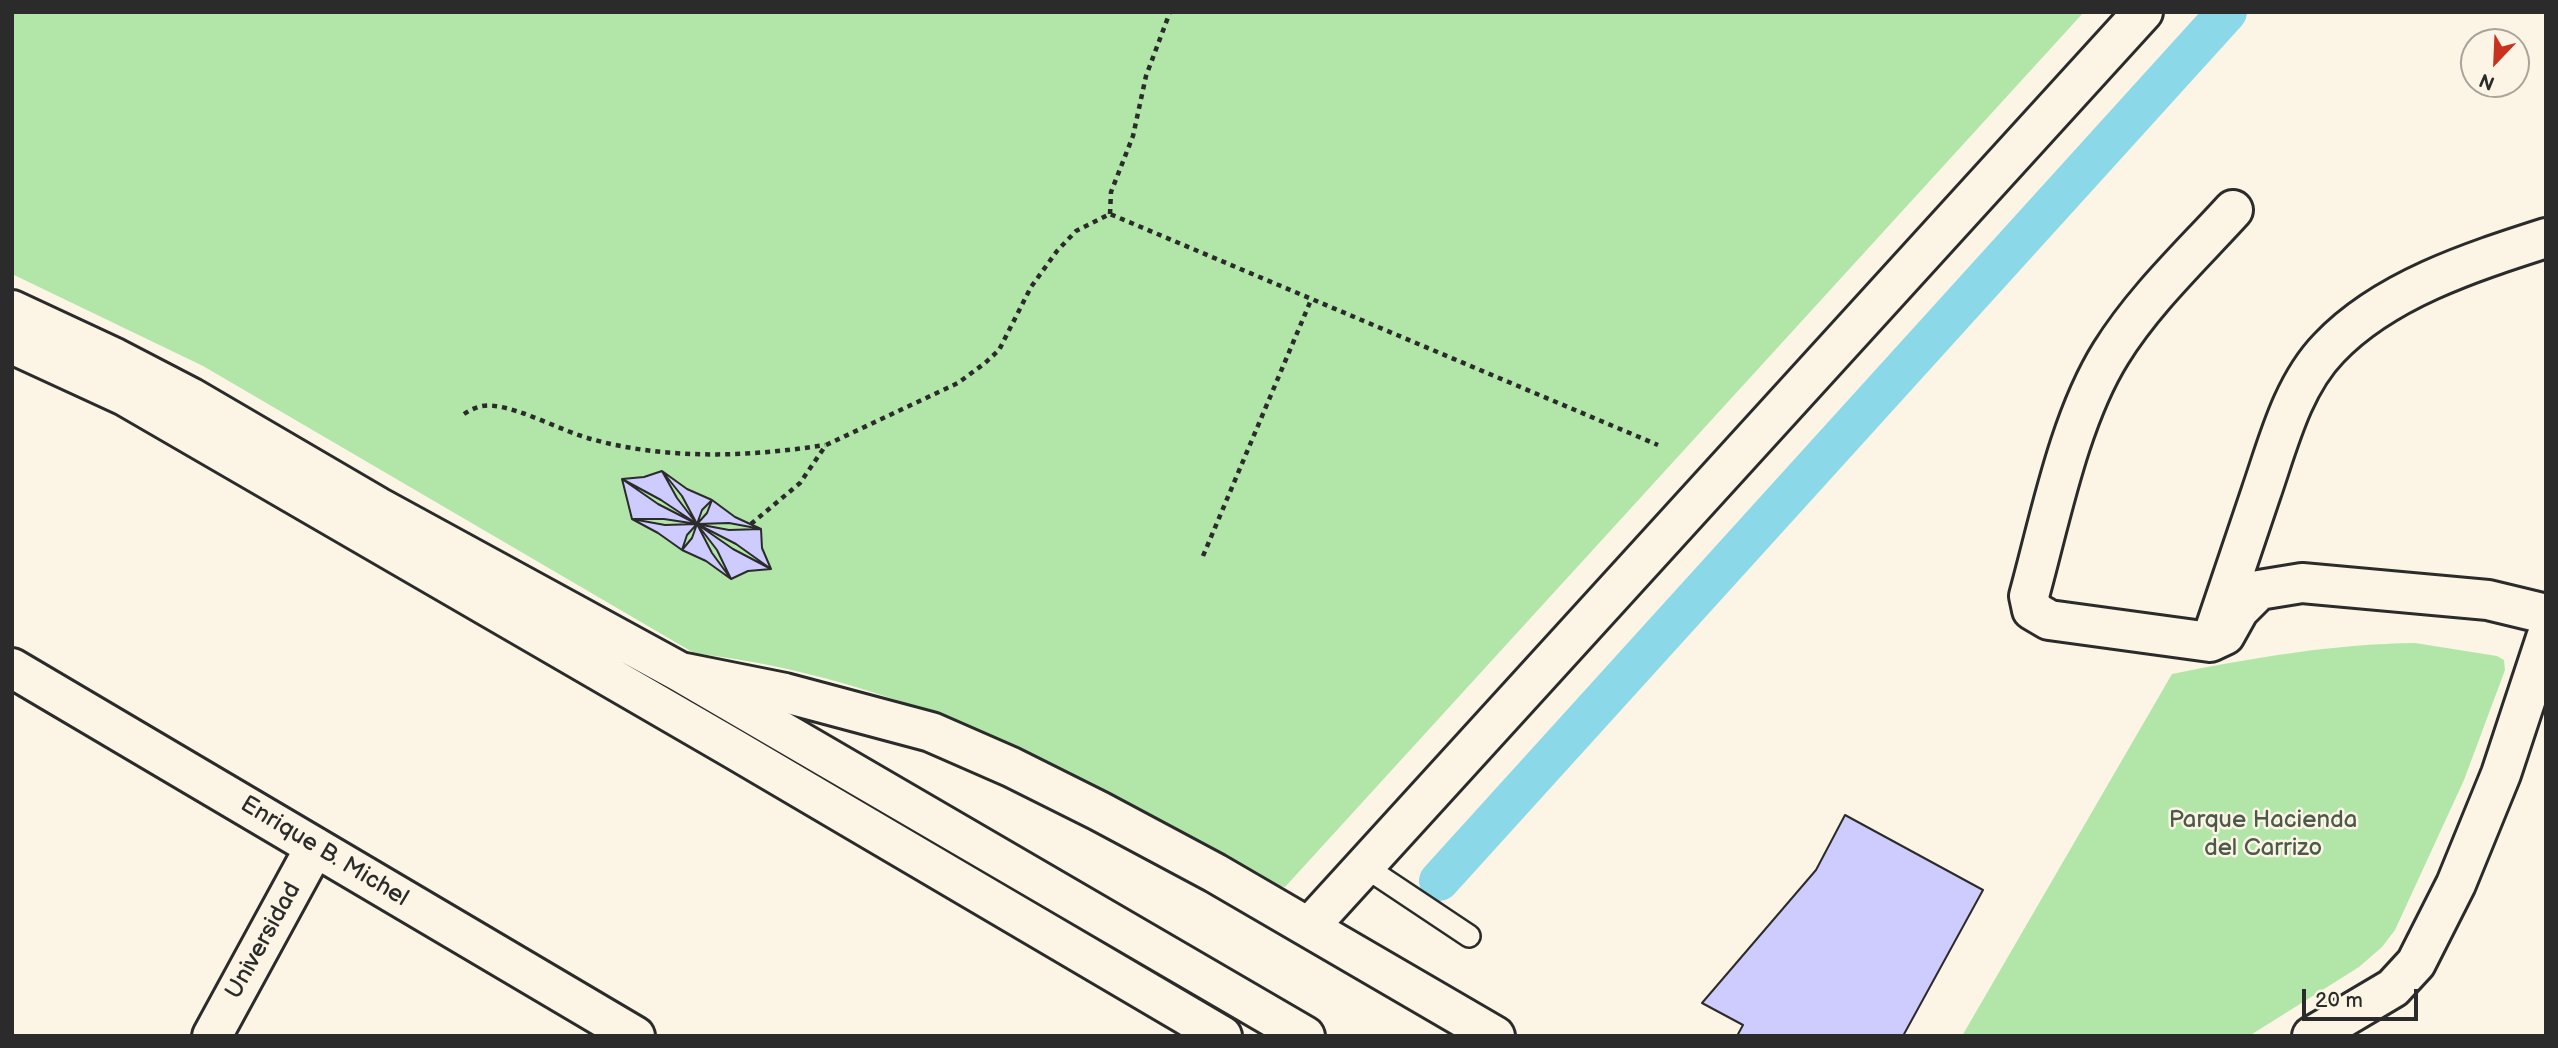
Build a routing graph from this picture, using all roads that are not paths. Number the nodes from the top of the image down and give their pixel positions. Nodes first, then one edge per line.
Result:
1 (2143, 12) edge
2 (2233, 210) dead end
3 (2546, 238) edge
4 (12, 310) edge
5 (12, 344) edge
6 (2546, 614) edge
7 (2546, 638) edge
8 (2210, 642) junction
9 (12, 668) edge
10 (680, 671) junction
11 (315, 847) junction
12 (1364, 866) junction
13 (1309, 927) junction
14 (1469, 936) dead end
15 (212, 1036) edge
16 (635, 1036) edge
17 (1222, 1036) edge
18 (1305, 1036) edge
19 (1495, 1036) edge
20 (2312, 1036) edge

1 - 12 street
2 - 8 street
3 - 8 street
4 - 10 street
5 - 17 street
6 - 8 street
7 - 20 street
9 - 11 street, Enrique B. Michel
10 - 13 street
10 - 18 street
11 - 15 street, Universidad
11 - 16 street, Enrique B. Michel
12 - 13 street
12 - 14 lane
13 - 19 street

